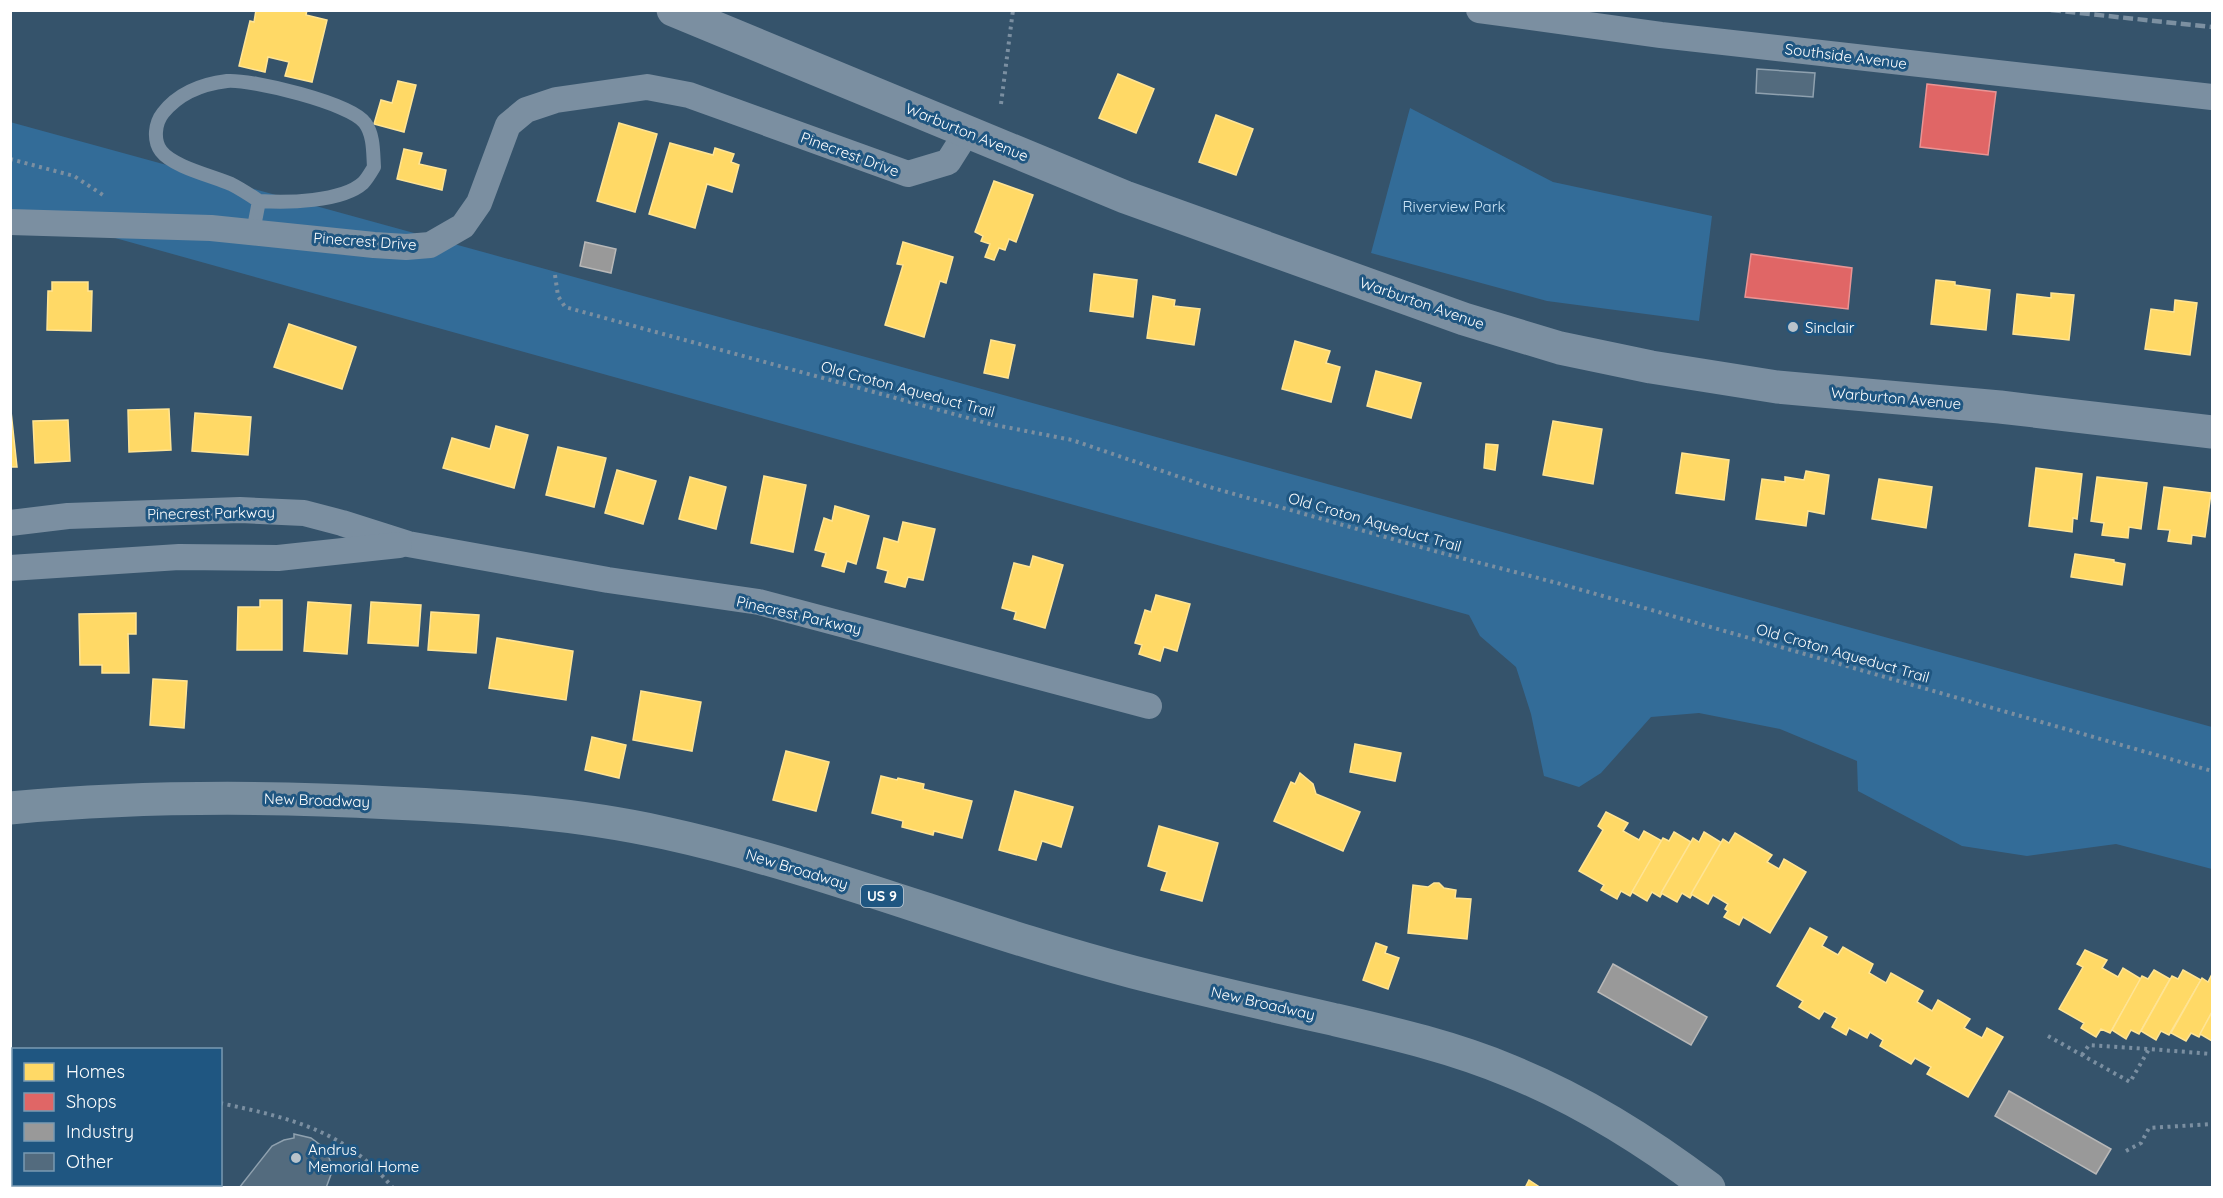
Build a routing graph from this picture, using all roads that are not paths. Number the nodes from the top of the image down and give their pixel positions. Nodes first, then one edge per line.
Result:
1 (673, 10) edge
2 (1479, 10) edge
3 (2212, 97) edge
4 (967, 132) junction
5 (259, 201) junction
6 (10, 222) edge
7 (253, 232) junction
8 (2212, 432) edge
9 (10, 523) edge
10 (408, 544) junction
11 (10, 568) edge
12 (1149, 706) dead end
13 (10, 808) edge
14 (1709, 1188) edge

1 - 4 street, Warburton Avenue
2 - 3 street, Southside Avenue
4 - 7 street, Pinecrest Drive
4 - 8 street, Warburton Avenue
5 - 5 lane
5 - 7 lane
6 - 7 street, Pinecrest Drive
9 - 10 street, Pinecrest Parkway
10 - 11 street, Pinecrest Parkway
10 - 12 street, Pinecrest Parkway
13 - 14 main road, New Broadway / US 9

